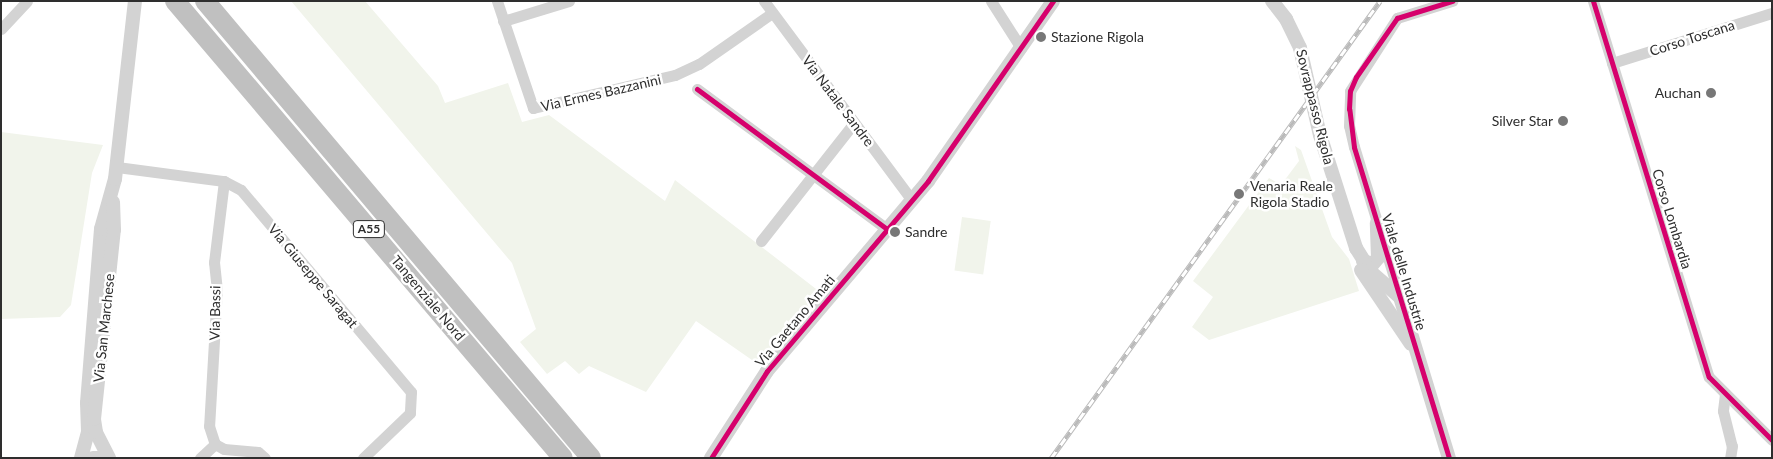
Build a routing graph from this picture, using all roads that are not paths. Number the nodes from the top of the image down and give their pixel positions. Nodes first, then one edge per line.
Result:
1 (27, 1) edge
2 (135, 1) edge
3 (175, 1) edge
4 (205, 1) edge
5 (497, 1) edge
6 (570, 1) edge
7 (764, 1) edge
8 (991, 1) edge
9 (1053, 1) edge
10 (1272, 1) edge
11 (1452, 1) edge
12 (1593, 1) edge
13 (772, 13) junction
14 (1772, 13) edge
15 (503, 21) junction
16 (1, 29) edge
17 (1022, 48) junction
18 (1612, 63) junction
19 (698, 89) dead end
20 (854, 123) junction
21 (117, 167) junction
22 (814, 175) junction
23 (224, 181) junction
24 (113, 194) junction
25 (912, 200) junction
26 (1346, 218) joint
27 (1377, 223) junction
28 (887, 229) junction
29 (762, 241) dead end
30 (1356, 248) junction
31 (1362, 262) junction
32 (1400, 297) junction
33 (1418, 355) junction
34 (1725, 394) junction
35 (1759, 424) junction
36 (1772, 430) edge
37 (1772, 440) edge
38 (215, 444) junction
39 (81, 458) edge
40 (93, 458) edge
41 (101, 458) edge
42 (109, 458) edge
43 (200, 458) edge
44 (265, 458) edge
45 (362, 458) edge
46 (563, 458) edge
47 (591, 458) edge
48 (712, 458) edge
49 (1449, 458) edge
50 (1730, 458) edge

1 - 16 street
2 - 21 street, Via San Marchese
3 - 46 highway, Tangenziale Nord / A55
4 - 47 highway, Tangenziale Nord / A55
5 - 15 street
6 - 15 street
7 - 13 street, Via Natale Sandre
8 - 17 street
9 - 17 street, Via Gaetano Amati
10 - 26 street, Sovrappasso Rigola
11 - 27 street, Viale delle Industrie
12 - 18 street, Corso Lombardia
13 - 15 street, Via Ermes Bazzanini
13 - 20 street, Via Natale Sandre
14 - 18 street, Corso Toscana
17 - 25 street, Via Gaetano Amati
18 - 34 street, Corso Lombardia
19 - 22 street
20 - 22 street
20 - 25 street, Via Natale Sandre
21 - 23 street, Via Giuseppe Saragat
21 - 24 street, Via San Marchese
22 - 28 street
22 - 29 street
23 - 38 street, Via Bassi
23 - 45 street, Via Giuseppe Saragat
24 - 39 street, Via San Marchese
24 - 42 street, Via San Marchese
25 - 28 street, Via Gaetano Amati
26 - 30 street, Viale delle Industrie
27 - 31 street
27 - 32 street, Viale delle Industrie
28 - 48 street, Via Gaetano Amati
30 - 31 street, Viale delle Industrie
30 - 33 street, Viale delle Industrie
31 - 32 street, Viale delle Industrie
32 - 33 street, Viale delle Industrie
33 - 49 street, Viale delle Industrie
34 - 35 street, Corso Lombardia
34 - 50 street
35 - 36 street, Corso Lombardia
35 - 37 street, Corso Lombardia
38 - 43 street
38 - 44 street
40 - 41 street

